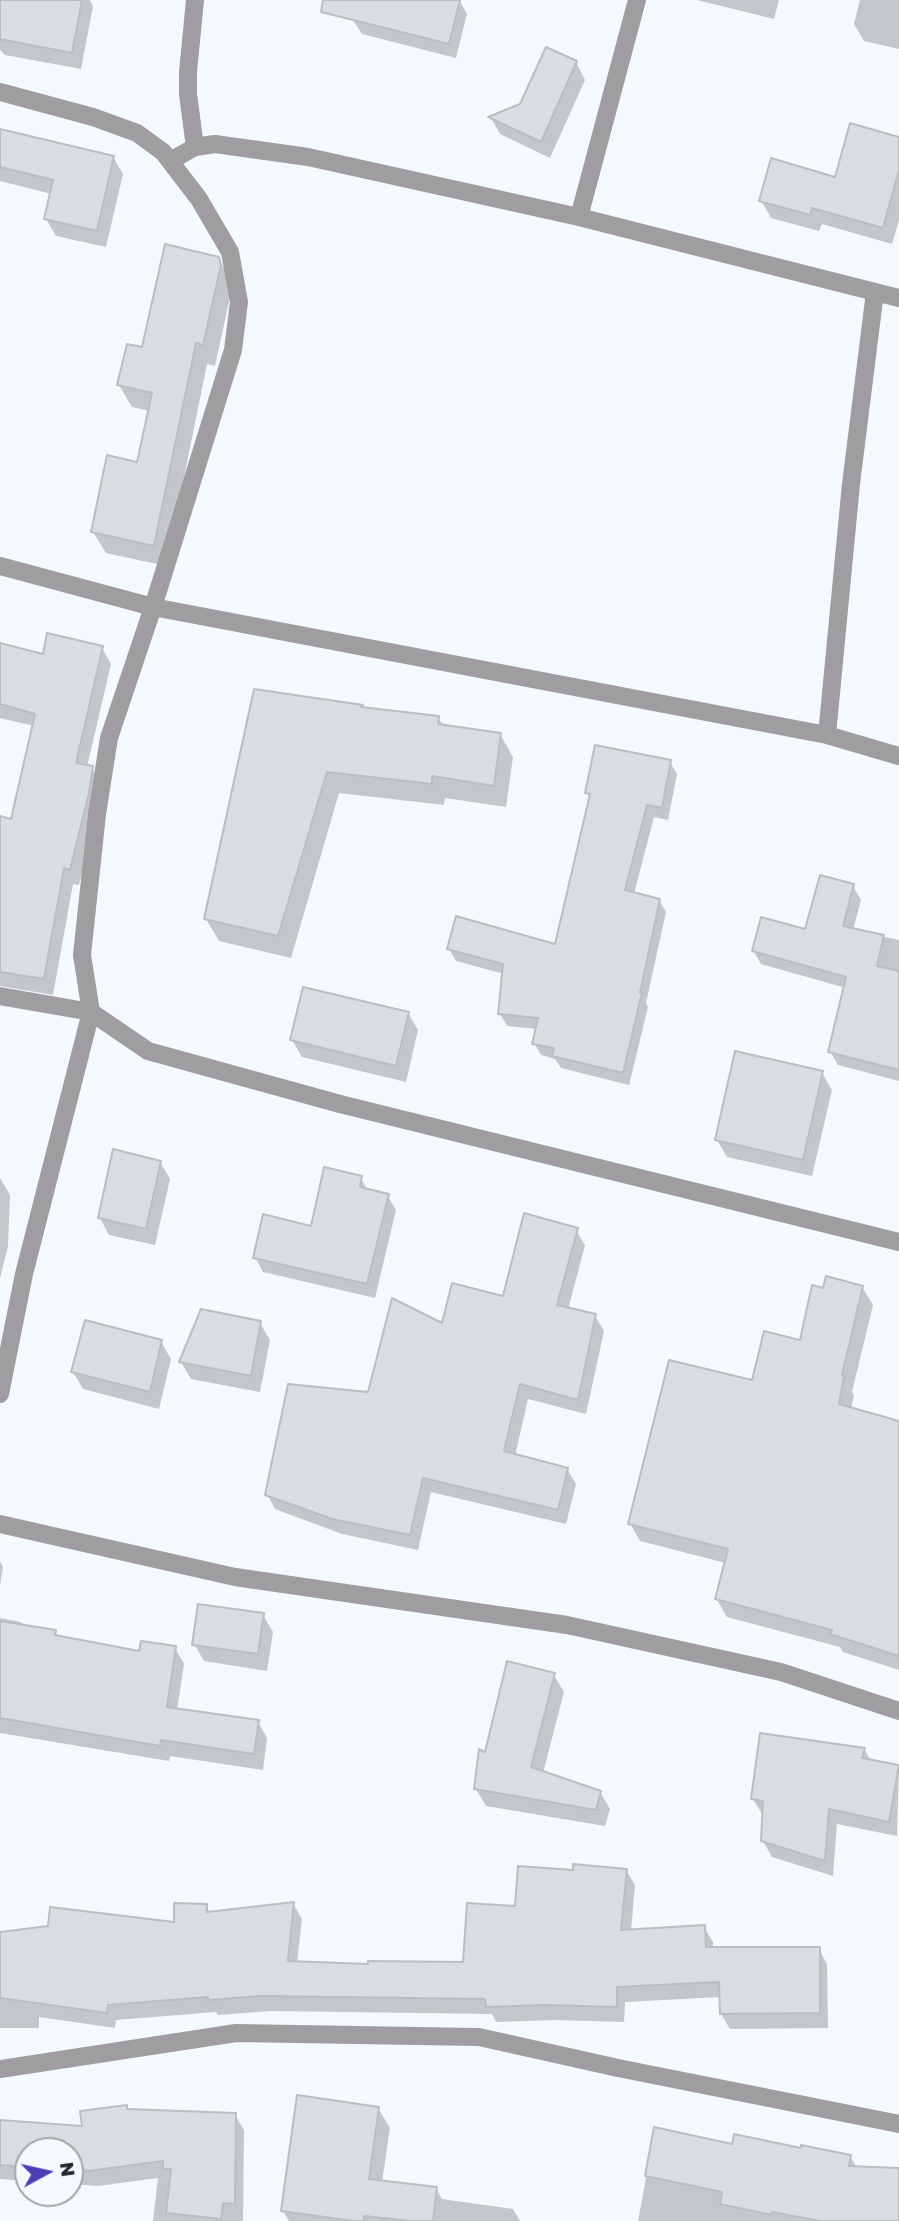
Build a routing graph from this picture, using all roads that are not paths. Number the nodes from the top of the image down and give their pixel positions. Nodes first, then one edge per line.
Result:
1 (195, 0) edge
2 (637, 0) edge
3 (0, 92) edge
4 (195, 147) junction
5 (170, 161) junction
6 (579, 217) junction
7 (875, 292) junction
8 (899, 298) edge
9 (0, 566) edge
10 (153, 607) junction
11 (827, 735) junction
12 (899, 756) edge
13 (0, 996) edge
14 (91, 1012) junction
15 (899, 1242) edge
16 (0, 1394) edge
17 (0, 1524) edge
18 (899, 1711) edge
19 (0, 2069) edge
20 (899, 2124) edge

1 - 4 street
2 - 6 street
3 - 5 street
4 - 5 street
4 - 6 street
5 - 10 street
6 - 7 street
7 - 8 street
7 - 11 street
9 - 10 street
10 - 11 street
10 - 14 street
11 - 12 street
13 - 14 street
14 - 15 street
14 - 16 street
17 - 18 street
19 - 20 street

